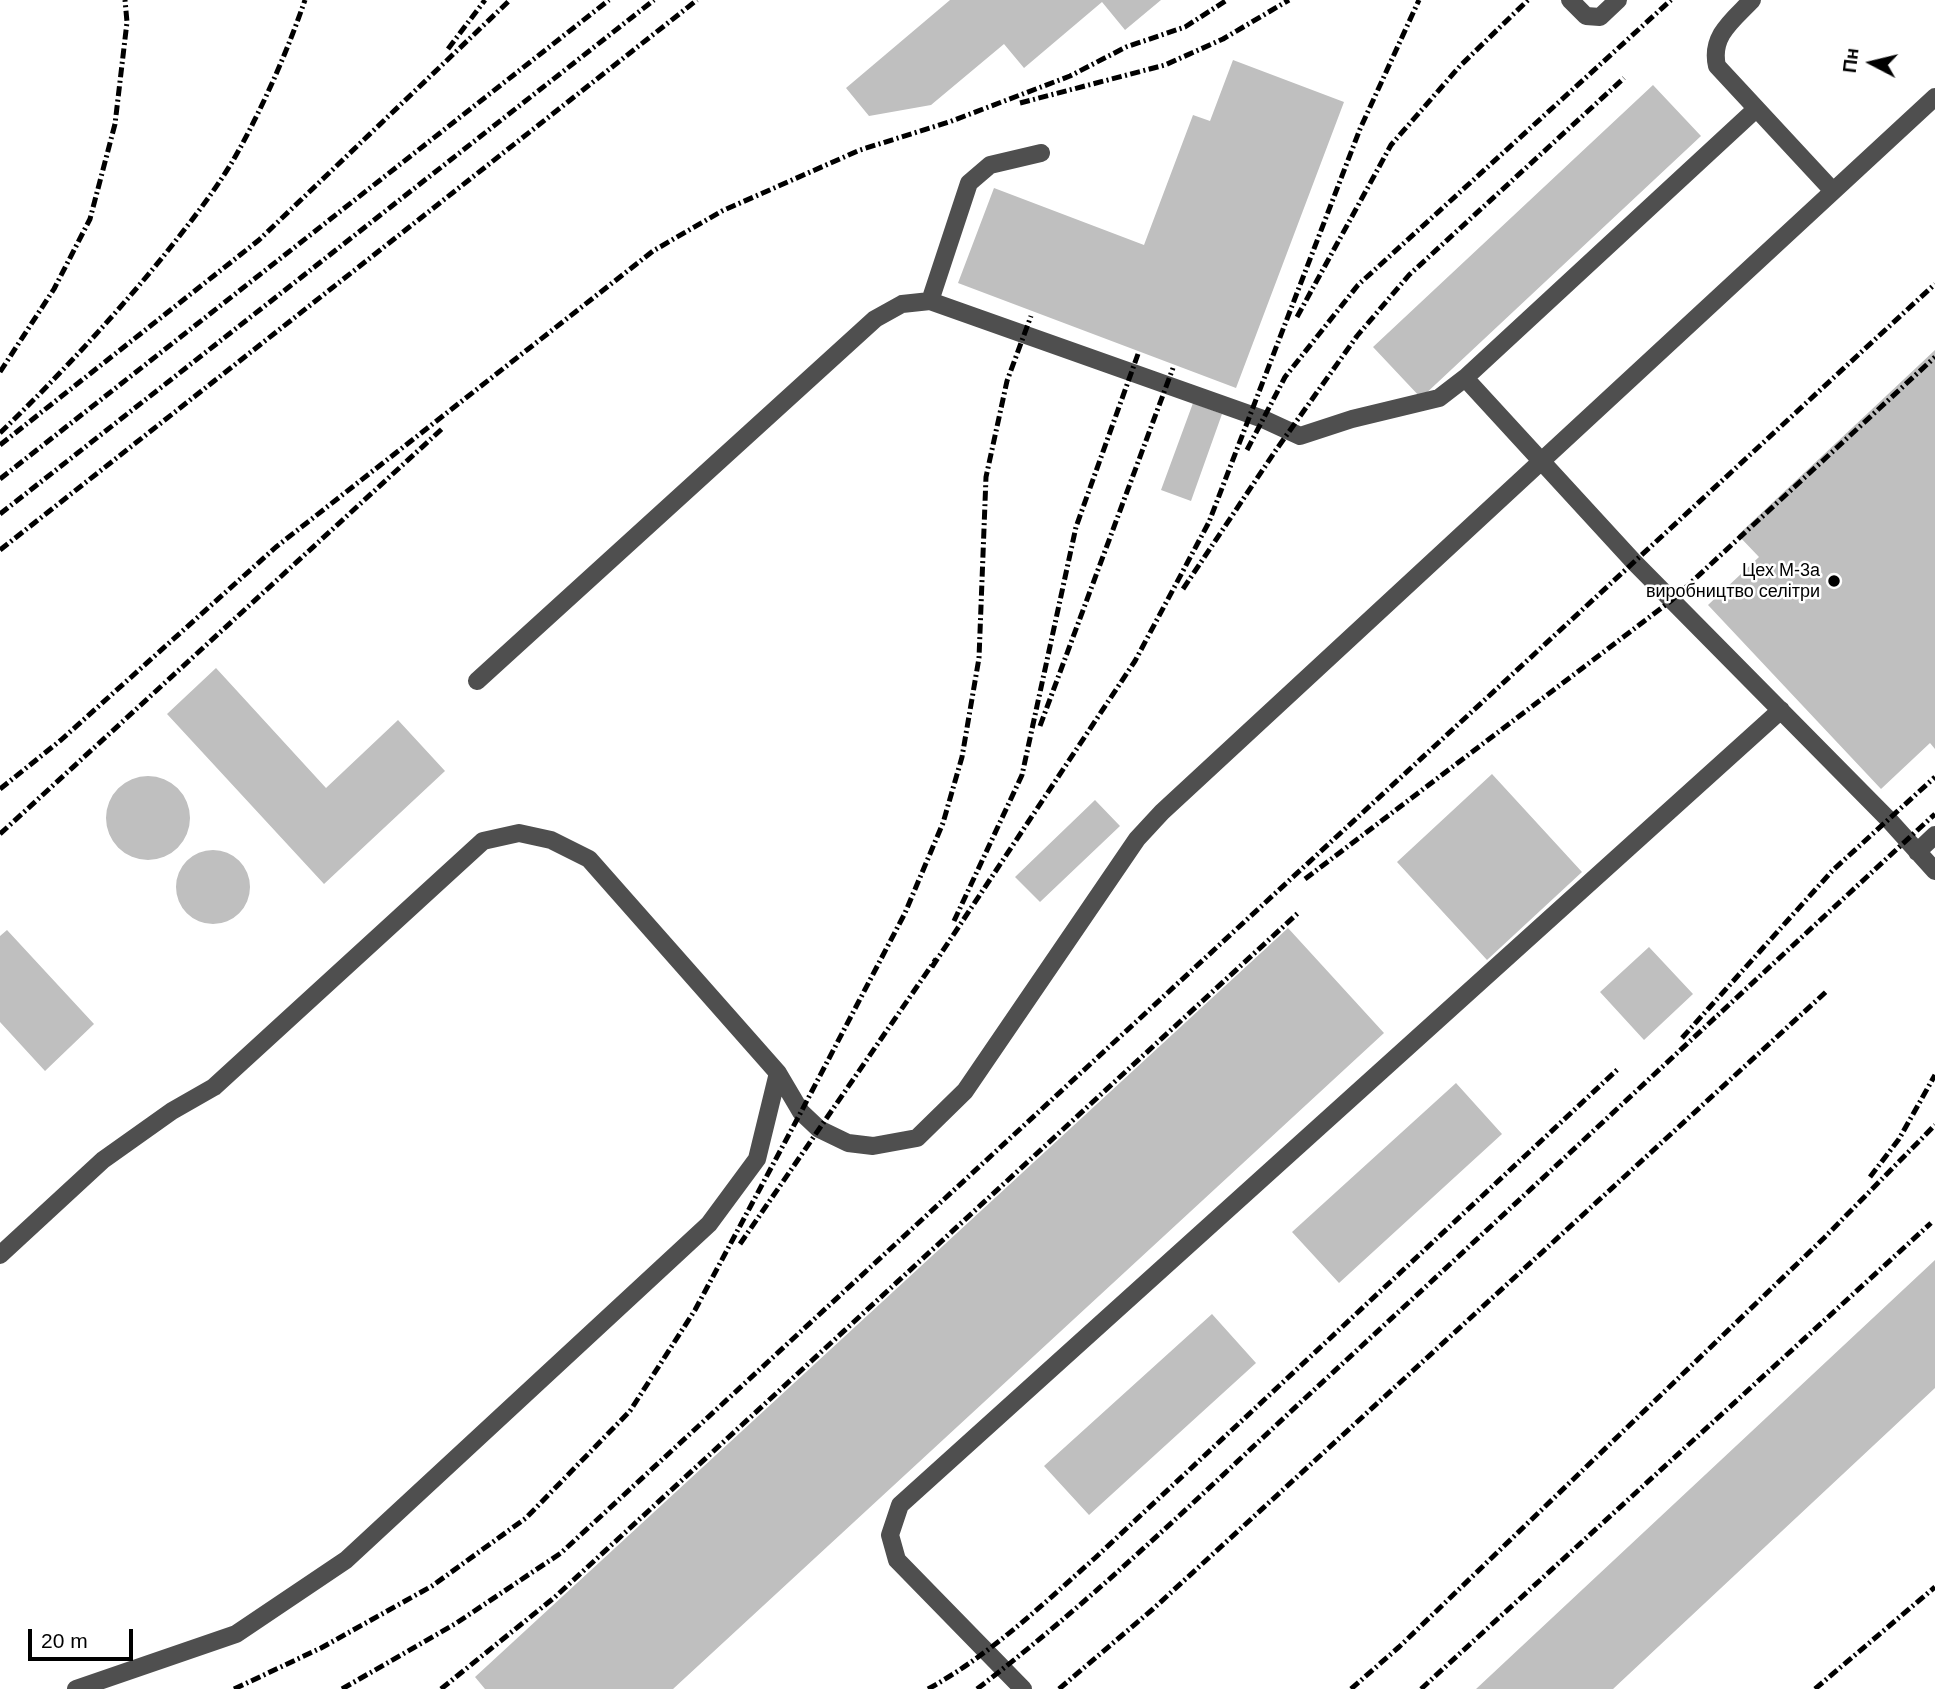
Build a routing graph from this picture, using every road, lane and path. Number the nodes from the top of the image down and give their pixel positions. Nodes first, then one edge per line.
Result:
1 (1570, 0) edge
2 (1618, 0) edge
3 (1752, 0) edge
4 (1935, 97) edge
5 (1756, 109) junction
6 (1041, 153) dead end
7 (1833, 191) junction
8 (930, 301) junction
9 (1465, 378) junction
10 (1540, 461) junction
11 (477, 681) dead end
12 (1781, 710) junction
13 (1935, 835) edge
14 (1917, 852) junction
15 (1935, 871) edge
16 (778, 1073) junction
17 (0, 1255) edge
18 (76, 1689) edge
19 (1023, 1689) edge

1 - 2 lane
3 - 5 lane
4 - 7 lane
5 - 7 lane
5 - 9 lane
6 - 8 lane
7 - 10 lane
8 - 9 lane
8 - 11 lane
9 - 10 lane
10 - 12 lane
10 - 16 lane
12 - 14 lane
12 - 19 lane
13 - 14 lane
14 - 15 lane
16 - 17 lane
16 - 18 lane

